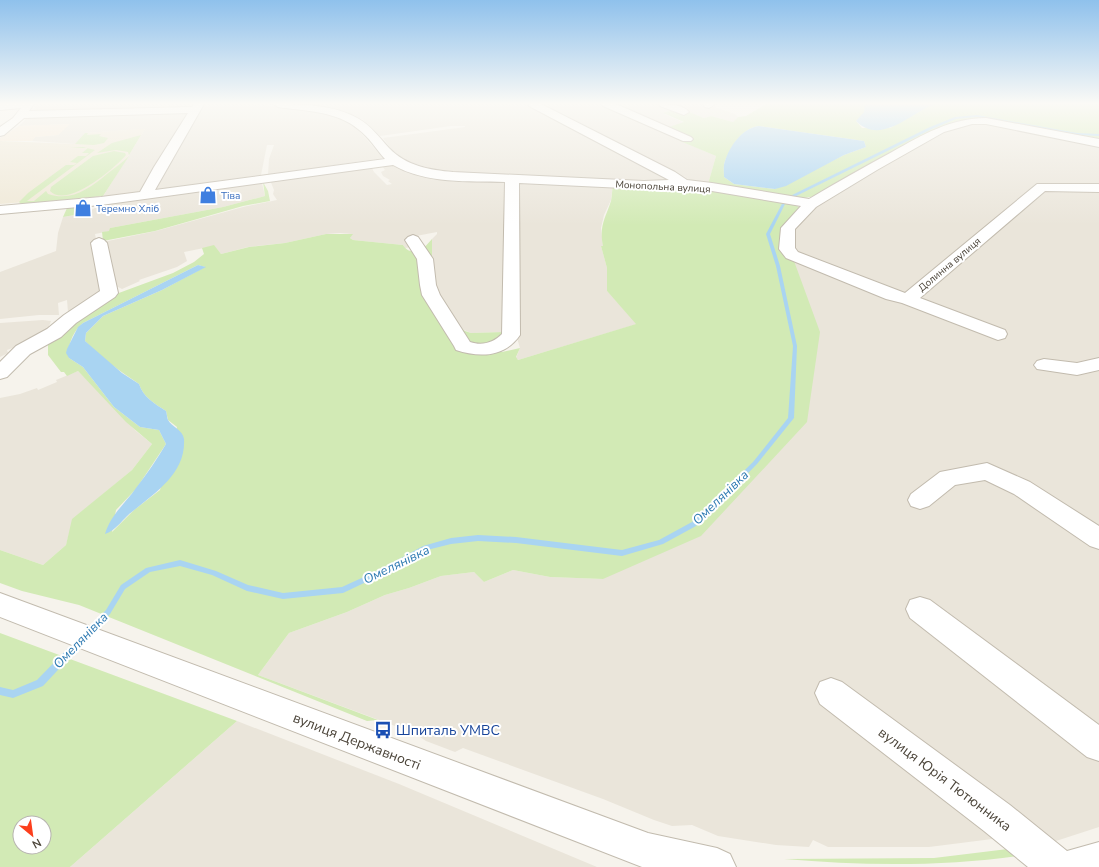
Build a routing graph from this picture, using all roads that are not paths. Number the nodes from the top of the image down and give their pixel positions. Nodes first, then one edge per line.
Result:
1 (175, 144) edge
2 (380, 144) edge
3 (613, 144) edge
4 (914, 144) edge
5 (395, 161) junction
6 (512, 179) junction
7 (683, 184) junction
8 (1099, 188) edge
9 (145, 195) junction
10 (811, 204) junction
11 (0, 210) edge
12 (413, 240) dead end
13 (98, 242) dead end
14 (908, 299) junction
15 (998, 334) dead end
16 (1099, 364) edge
17 (1044, 365) dead end
18 (0, 373) edge
19 (920, 500) dead end
20 (1099, 539) edge
21 (0, 605) edge
22 (920, 609) dead end
23 (831, 693) dead end
24 (1099, 745) edge
25 (1082, 865) edge
26 (717, 867) edge

1 - 9 street
2 - 5 street, Монопольна вулиця
3 - 7 street
4 - 10 street
5 - 6 street, Монопольна вулиця
5 - 9 street
6 - 7 street, Монопольна вулиця
6 - 12 street
7 - 10 street, Монопольна вулиця
8 - 14 street, Долинна вулиця
9 - 11 street
10 - 14 street, Долинна вулиця
13 - 18 street
14 - 15 street
16 - 17 street
19 - 20 street
21 - 26 street, вулиця Державності
22 - 24 street
23 - 25 street, вулиця Юрія Тютюнника

